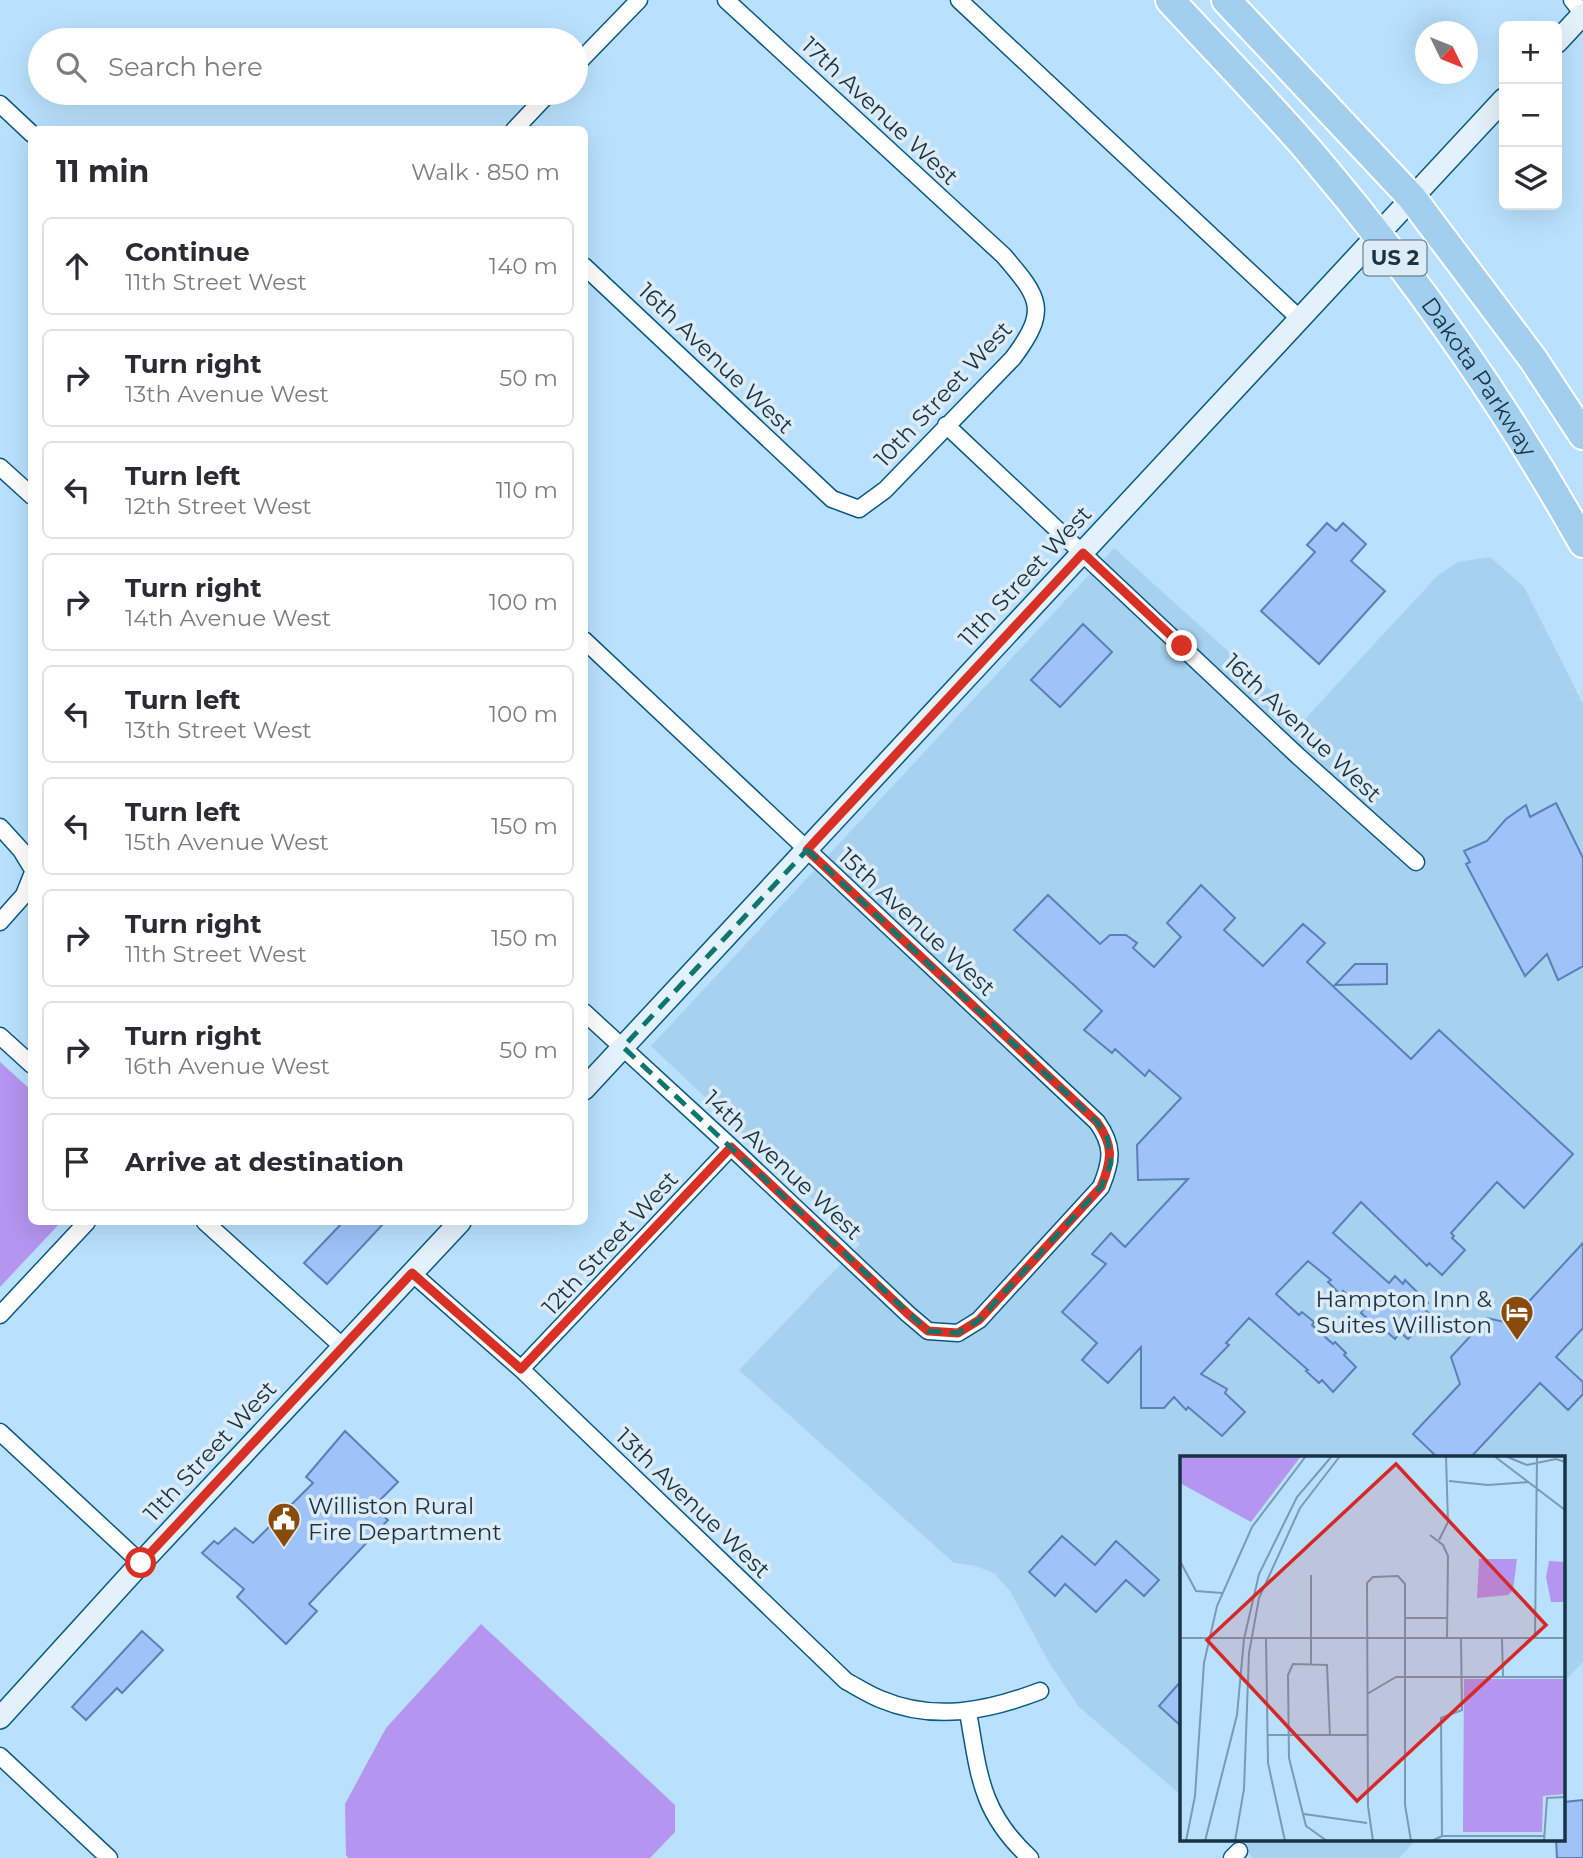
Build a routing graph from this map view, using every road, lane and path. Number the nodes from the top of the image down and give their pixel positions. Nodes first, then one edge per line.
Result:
1 (639, 0) edge
2 (726, 0) edge
3 (959, 0) edge
4 (1170, 0) edge
5 (1226, 0) edge
6 (1572, 0) edge
7 (1583, 14) edge
8 (1562, 37) edge
9 (588, 53) edge
10 (0, 104) edge
11 (1499, 104) edge
12 (538, 105) edge
13 (518, 126) edge
14 (28, 130) edge
15 (1412, 198) junction
16 (1377, 236) junction
17 (1004, 256) joint
18 (588, 270) edge
19 (1300, 319) junction
20 (946, 425) junction
21 (1583, 435) edge
22 (0, 467) edge
23 (816, 485) joint
24 (28, 492) edge
25 (1583, 543) edge
26 (1083, 553) junction
27 (588, 644) edge
28 (0, 827) edge
29 (807, 850) junction
30 (28, 861) edge
31 (1416, 862) dead end
32 (28, 885) edge
33 (0, 922) edge
34 (588, 1016) edge
35 (0, 1036) edge
36 (623, 1047) junction
37 (28, 1061) edge
38 (588, 1085) edge
39 (731, 1147) junction
40 (84, 1225) edge
41 (208, 1225) edge
42 (457, 1225) edge
43 (412, 1273) junction
44 (0, 1315) edge
45 (958, 1333) joint
46 (342, 1346) junction
47 (521, 1369) junction
48 (0, 1432) edge
49 (141, 1563) junction
50 (1041, 1691) dead end
51 (968, 1712) junction
52 (0, 1718) edge
53 (0, 1756) edge
54 (109, 1858) edge
55 (1030, 1858) edge

1 - 9 street
2 - 17 street, 17th Avenue West
3 - 19 street
4 - 16 highway, Dakota Parkway / US 2
5 - 15 highway, US 2
6 - 7 street
7 - 8 main road
10 - 14 street
11 - 15 main road, 11th Street West
12 - 13 street
15 - 16 main road, 11th Street West
15 - 21 highway, US 2
16 - 19 main road, 11th Street West
16 - 25 highway, Dakota Parkway / US 2
17 - 20 street, 10th Street West
18 - 23 street, 16th Avenue West
19 - 26 main road, 11th Street West
20 - 23 street, 10th Street West
20 - 26 street, 16th Avenue West
22 - 24 street
26 - 29 main road, 11th Street West
26 - 31 street, 16th Avenue West
27 - 29 street, 15th Avenue West
28 - 30 street
29 - 36 main road, 11th Street West
29 - 45 street, 15th Avenue West
32 - 33 street
34 - 36 street, 14th Avenue West
35 - 37 street
36 - 38 main road, 11th Street West
36 - 39 street, 14th Avenue West
39 - 45 street, 14th Avenue West
39 - 47 street, 12th Street West
40 - 44 street
41 - 46 street
42 - 43 main road, 11th Street West
43 - 46 main road, 11th Street West
43 - 47 street, 13th Avenue West
46 - 49 main road, 11th Street West
47 - 51 street, 13th Avenue West
48 - 49 street
49 - 52 main road, 11th Street West
50 - 51 street, 13th Avenue West
51 - 55 street
53 - 54 street

